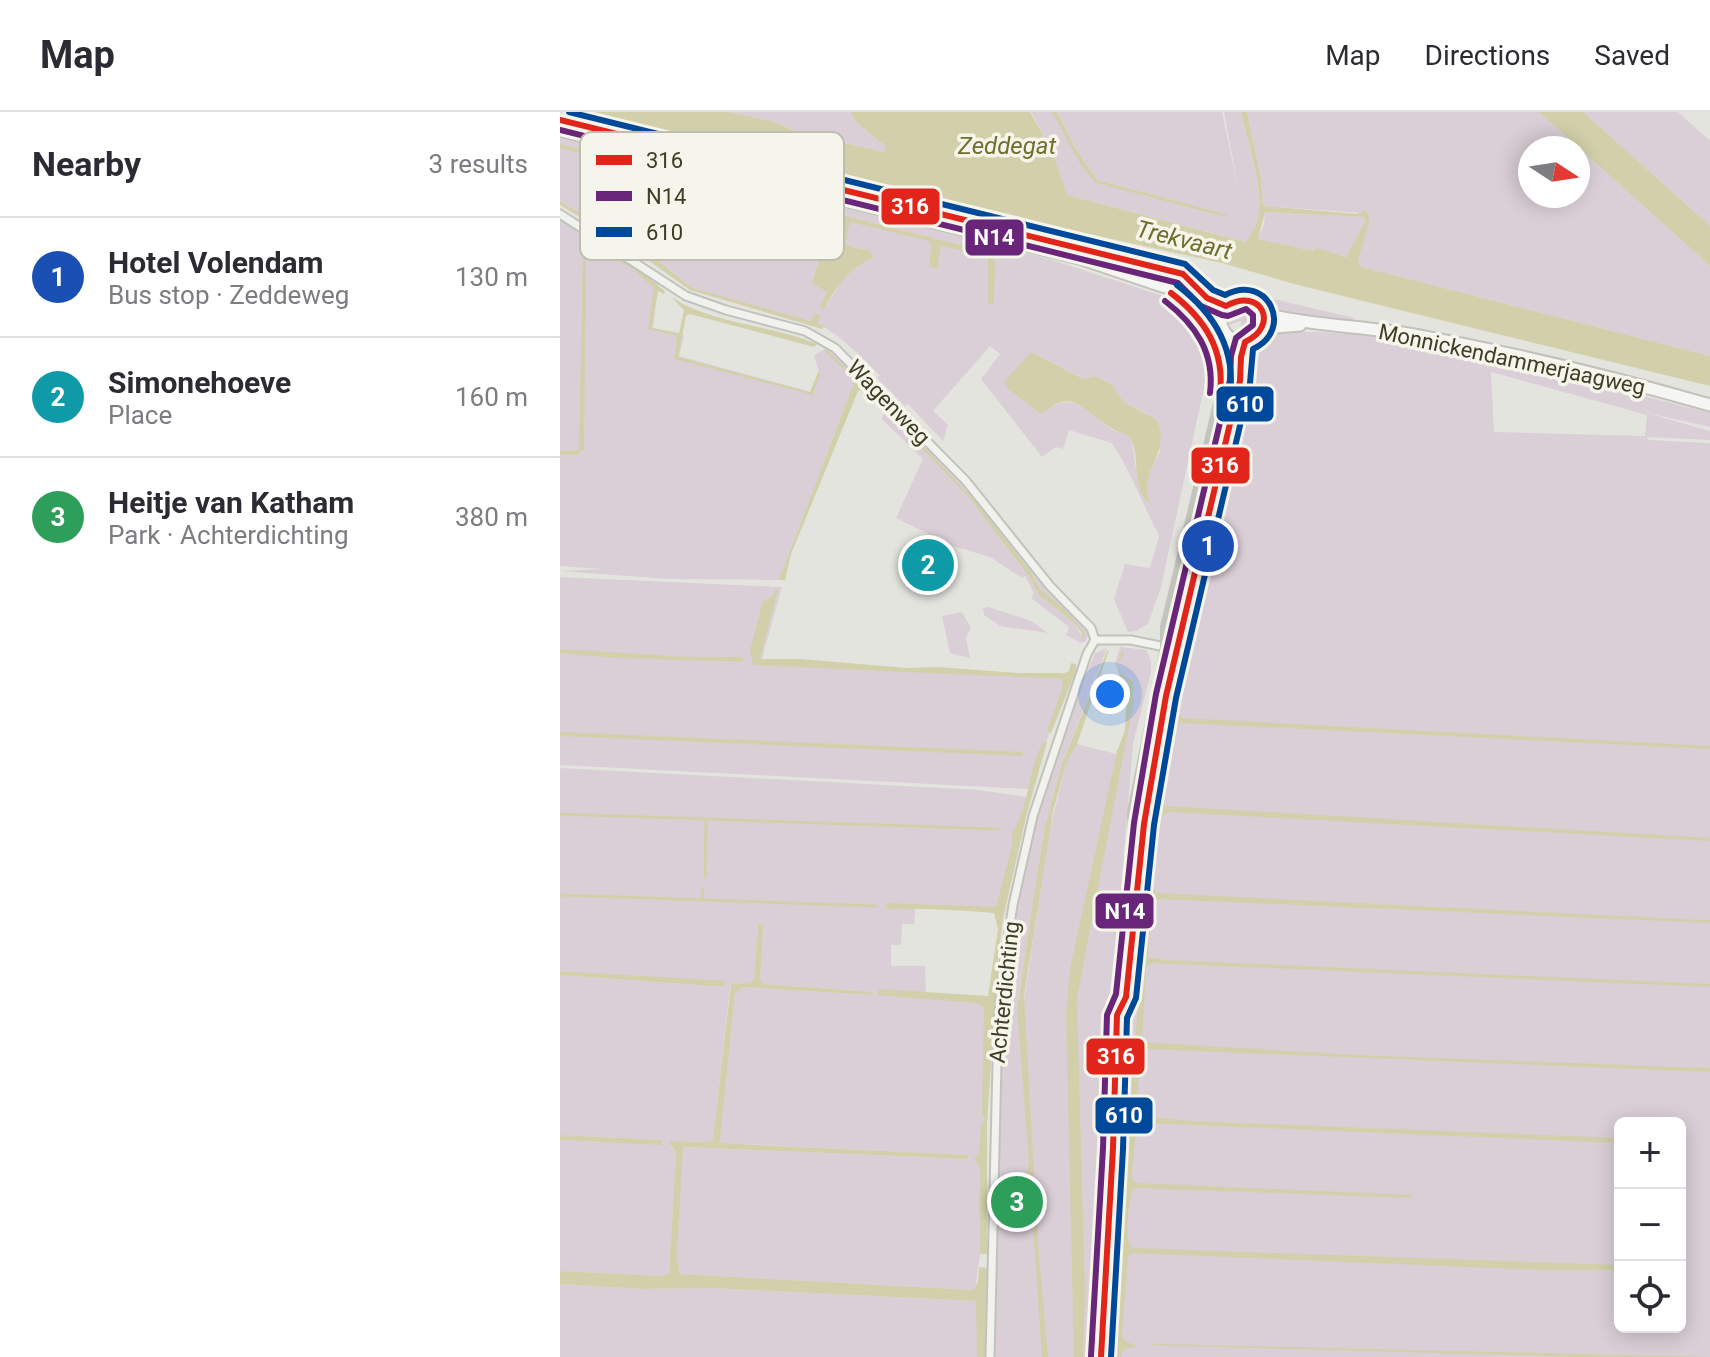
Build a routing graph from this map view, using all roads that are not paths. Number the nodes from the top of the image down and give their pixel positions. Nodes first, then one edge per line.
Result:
1 (560, 130) edge
2 (580, 135) edge
3 (844, 200) edge
4 (560, 214) edge
5 (580, 227) edge
6 (631, 260) edge
7 (1162, 286) junction
8 (1184, 300) junction
9 (1223, 312) junction
10 (1264, 314) junction
11 (1312, 324) junction
12 (1263, 328) junction
13 (1239, 341) junction
14 (1222, 386) junction
15 (1710, 405) edge
16 (1095, 640) junction
17 (1165, 647) junction
18 (990, 1357) edge
19 (1101, 1357) edge

1 - 2 main road
3 - 7 main road
4 - 5 street, Wagenweg
6 - 16 street, Wagenweg
7 - 8 main road
7 - 9 main road
8 - 9 main road
8 - 14 main road
9 - 10 main road
9 - 13 main road
10 - 11 main road, Monnickendammerjaagweg
10 - 12 main road
11 - 12 main road, Monnickendammerjaagweg
11 - 15 main road, Monnickendammerjaagweg
12 - 13 main road
13 - 14 main road
13 - 17 main road
14 - 17 main road
16 - 17 street
16 - 18 street, Achterdichting
17 - 19 main road

